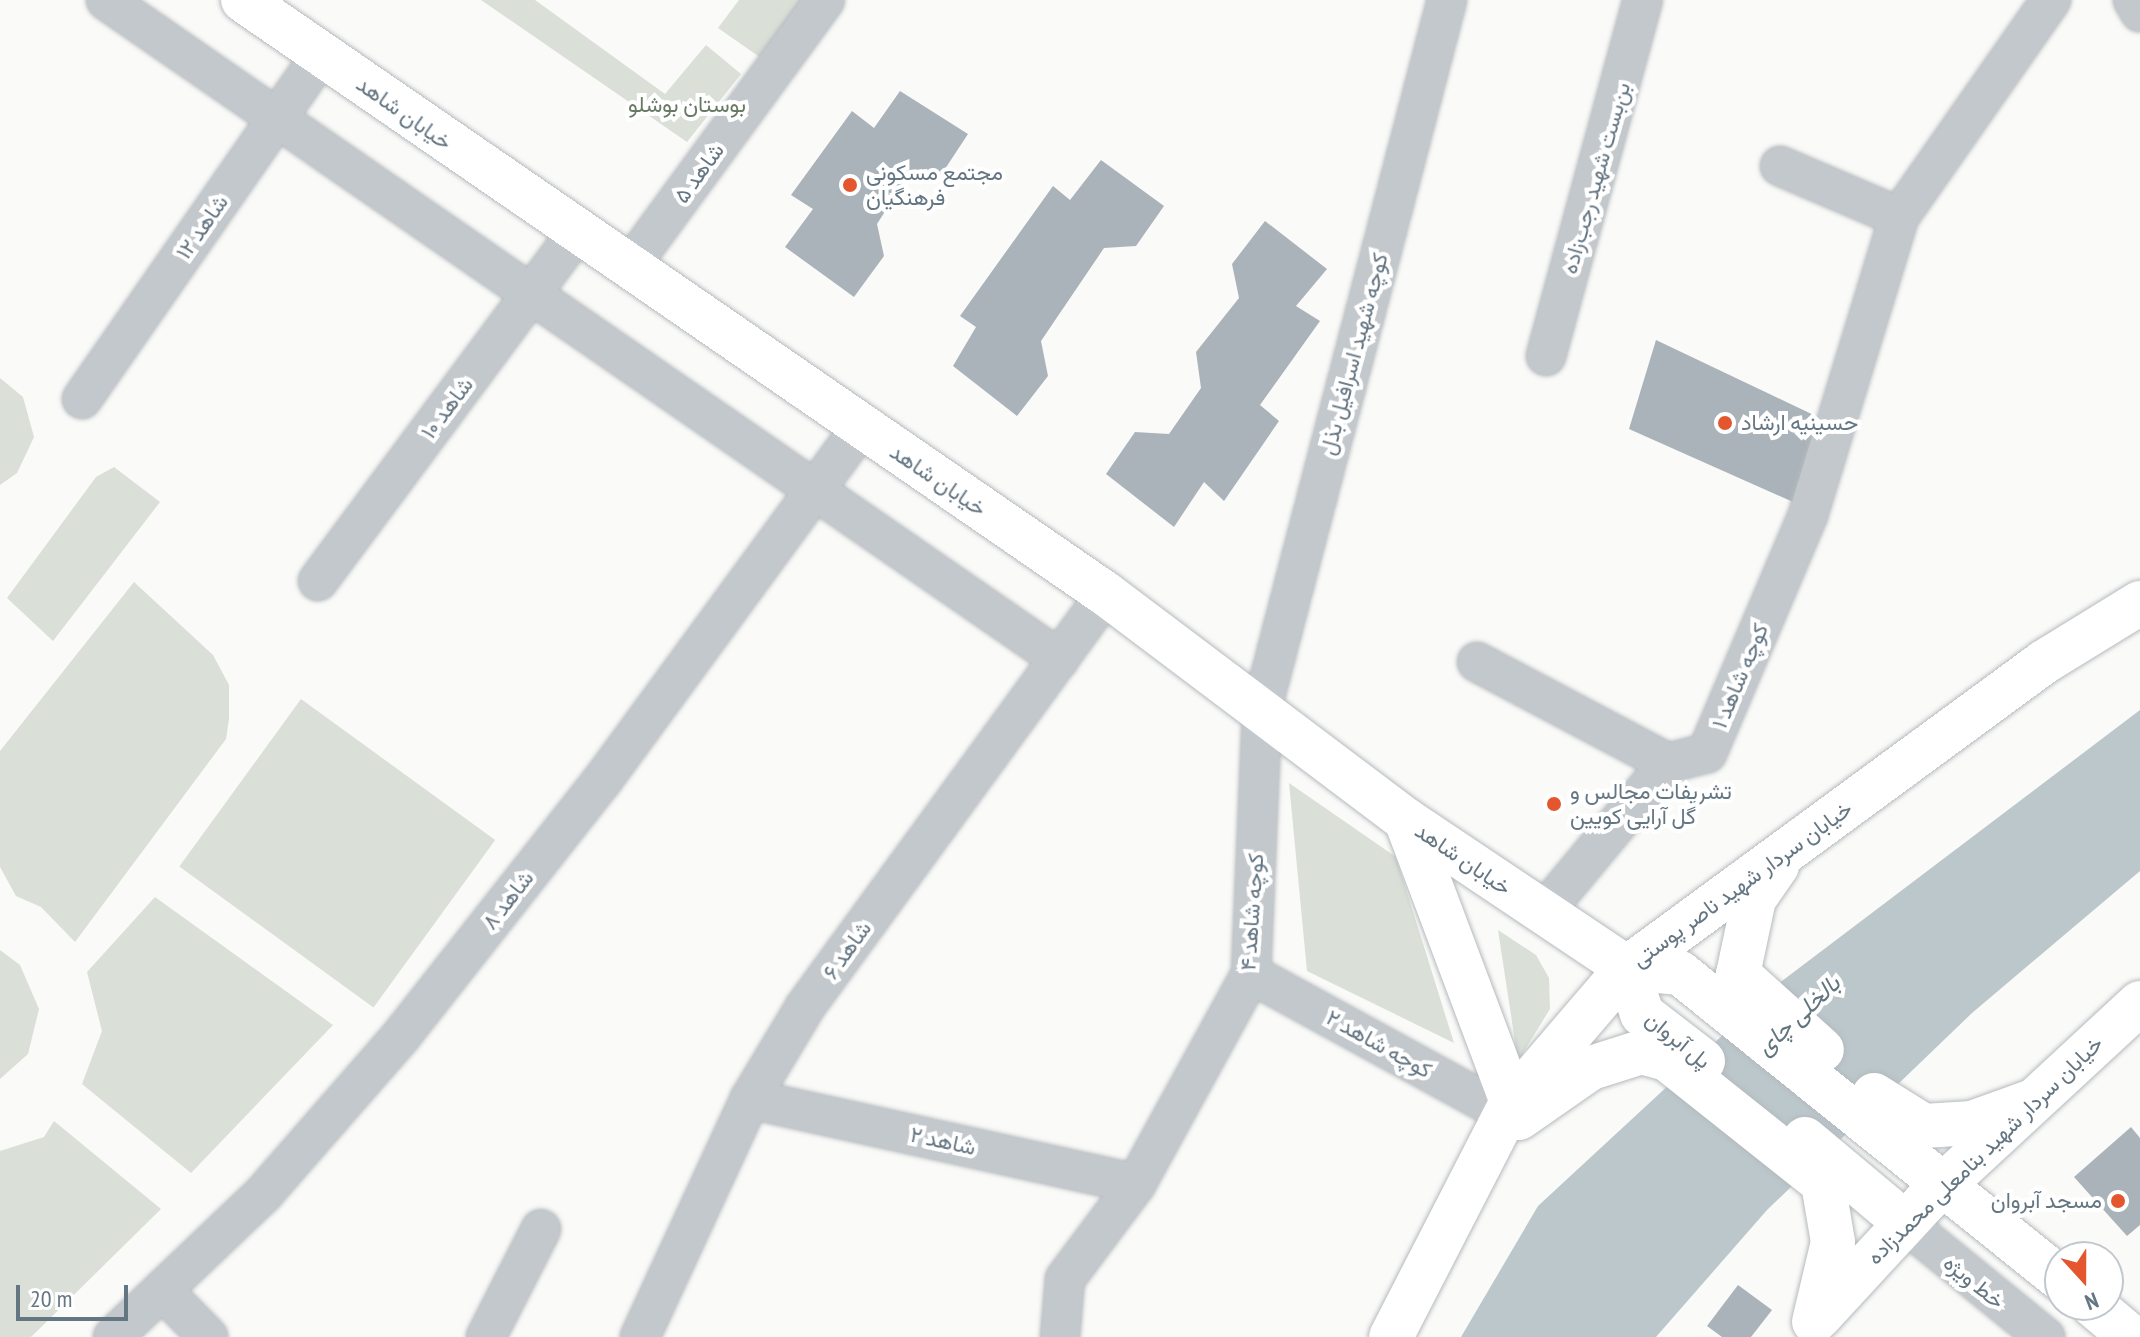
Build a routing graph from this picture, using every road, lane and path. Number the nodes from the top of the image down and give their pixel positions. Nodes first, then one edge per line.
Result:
1 (106, 0) edge
2 (243, 0) edge
3 (825, 0) edge
4 (1447, 0) edge
5 (1643, 0) edge
6 (2051, 0) edge
7 (2133, 0) edge
8 (2140, 12) edge
9 (321, 55) junction
10 (279, 117) junction
11 (1780, 166) dead end
12 (1899, 217) junction
13 (576, 234) junction
14 (628, 269) junction
15 (531, 295) junction
16 (1546, 356) dead end
17 (82, 399) dead end
18 (861, 427) junction
19 (815, 489) junction
20 (318, 581) dead end
21 (1106, 594) junction
22 (2140, 603) edge
23 (1059, 659) junction
24 (1477, 662) dead end
25 (1262, 708) junction
26 (1668, 763) junction
27 (1406, 820) junction
28 (1788, 849) junction
29 (1543, 913) junction
30 (1627, 968) junction
31 (1251, 974) junction
32 (1741, 1000) junction
33 (2140, 1003) edge
34 (1687, 1062) junction
35 (750, 1099) junction
36 (2030, 1102) junction
37 (1506, 1116) junction
38 (1884, 1119) junction
39 (1835, 1182) junction
40 (1946, 1182) junction
41 (1136, 1184) junction
42 (1905, 1223) junction
43 (541, 1229) dead end
44 (2044, 1265) edge
45 (162, 1290) junction
46 (2112, 1321) edge
47 (1805, 1333) edge
48 (113, 1337) edge
49 (208, 1337) edge
50 (486, 1337) edge
51 (640, 1337) edge
52 (1060, 1337) edge
53 (1391, 1337) edge
54 (2045, 1337) edge
55 (2131, 1337) edge

1 - 10 street
2 - 9 main road, خیابان شاهد
3 - 14 street, شاهد ۵
4 - 25 street, کوچه شهید اسرافیل بذل
5 - 16 street, بن‌بست شهید رجب‌زاده
6 - 12 street
7 - 8 street
9 - 10 street, شاهد ۱۲
9 - 13 main road, خیابان شاهد
10 - 15 street
10 - 17 street, شاهد ۱۲
11 - 12 street
12 - 26 street, کوچه شاهد ۱
13 - 14 main road, خیابان شاهد
13 - 15 street, شاهد ۱۰
14 - 18 main road, خیابان شاهد
15 - 19 street
15 - 20 street, شاهد ۱۰
18 - 19 street, شاهد ۸
18 - 21 main road, خیابان شاهد
19 - 23 street
19 - 45 street, شاهد ۸
21 - 23 street, شاهد ۶
21 - 25 main road, خیابان شاهد
22 - 28 main road, خیابان سردار شهید ناصر پوستی
23 - 35 street, شاهد ۶
24 - 26 street
25 - 27 main road, خیابان شاهد
25 - 31 street, کوچه شاهد ۴
26 - 29 street
27 - 29 main road, خیابان شاهد
27 - 37 main road
28 - 30 main road, خیابان سردار شهید ناصر پوستی
28 - 32 main road
29 - 30 main road, خیابان شاهد
30 - 32 main road
30 - 34 main road, پل آبروان
30 - 37 main road, خیابان سردار شهید ناصر پوستی
31 - 37 street, کوچه شاهد ۲
31 - 41 street, کوچه شاهد ۴
32 - 38 main road
33 - 36 main road, خیابان سردار شهید بنامعلی محمدزاده
34 - 37 main road
34 - 39 main road, پل آبروان
35 - 41 street, شاهد ۲
35 - 51 street, شاهد ۶
36 - 38 main road
36 - 40 main road, خیابان سردار شهید بنامعلی محمدزاده
37 - 53 main road, خیابان سردار شهید ناصر پوستی
38 - 40 main road
39 - 42 main road, پل آبروان
39 - 47 main road
40 - 42 main road, خیابان سردار شهید بنامعلی محمدزاده
40 - 44 main road
41 - 52 street, کوچه شاهد ۴
42 - 47 main road, خیابان سردار شهید بنامعلی محمدزاده
42 - 54 street, خط ویژه
43 - 50 street
45 - 48 street, شاهد ۸
45 - 49 street
46 - 55 main road

